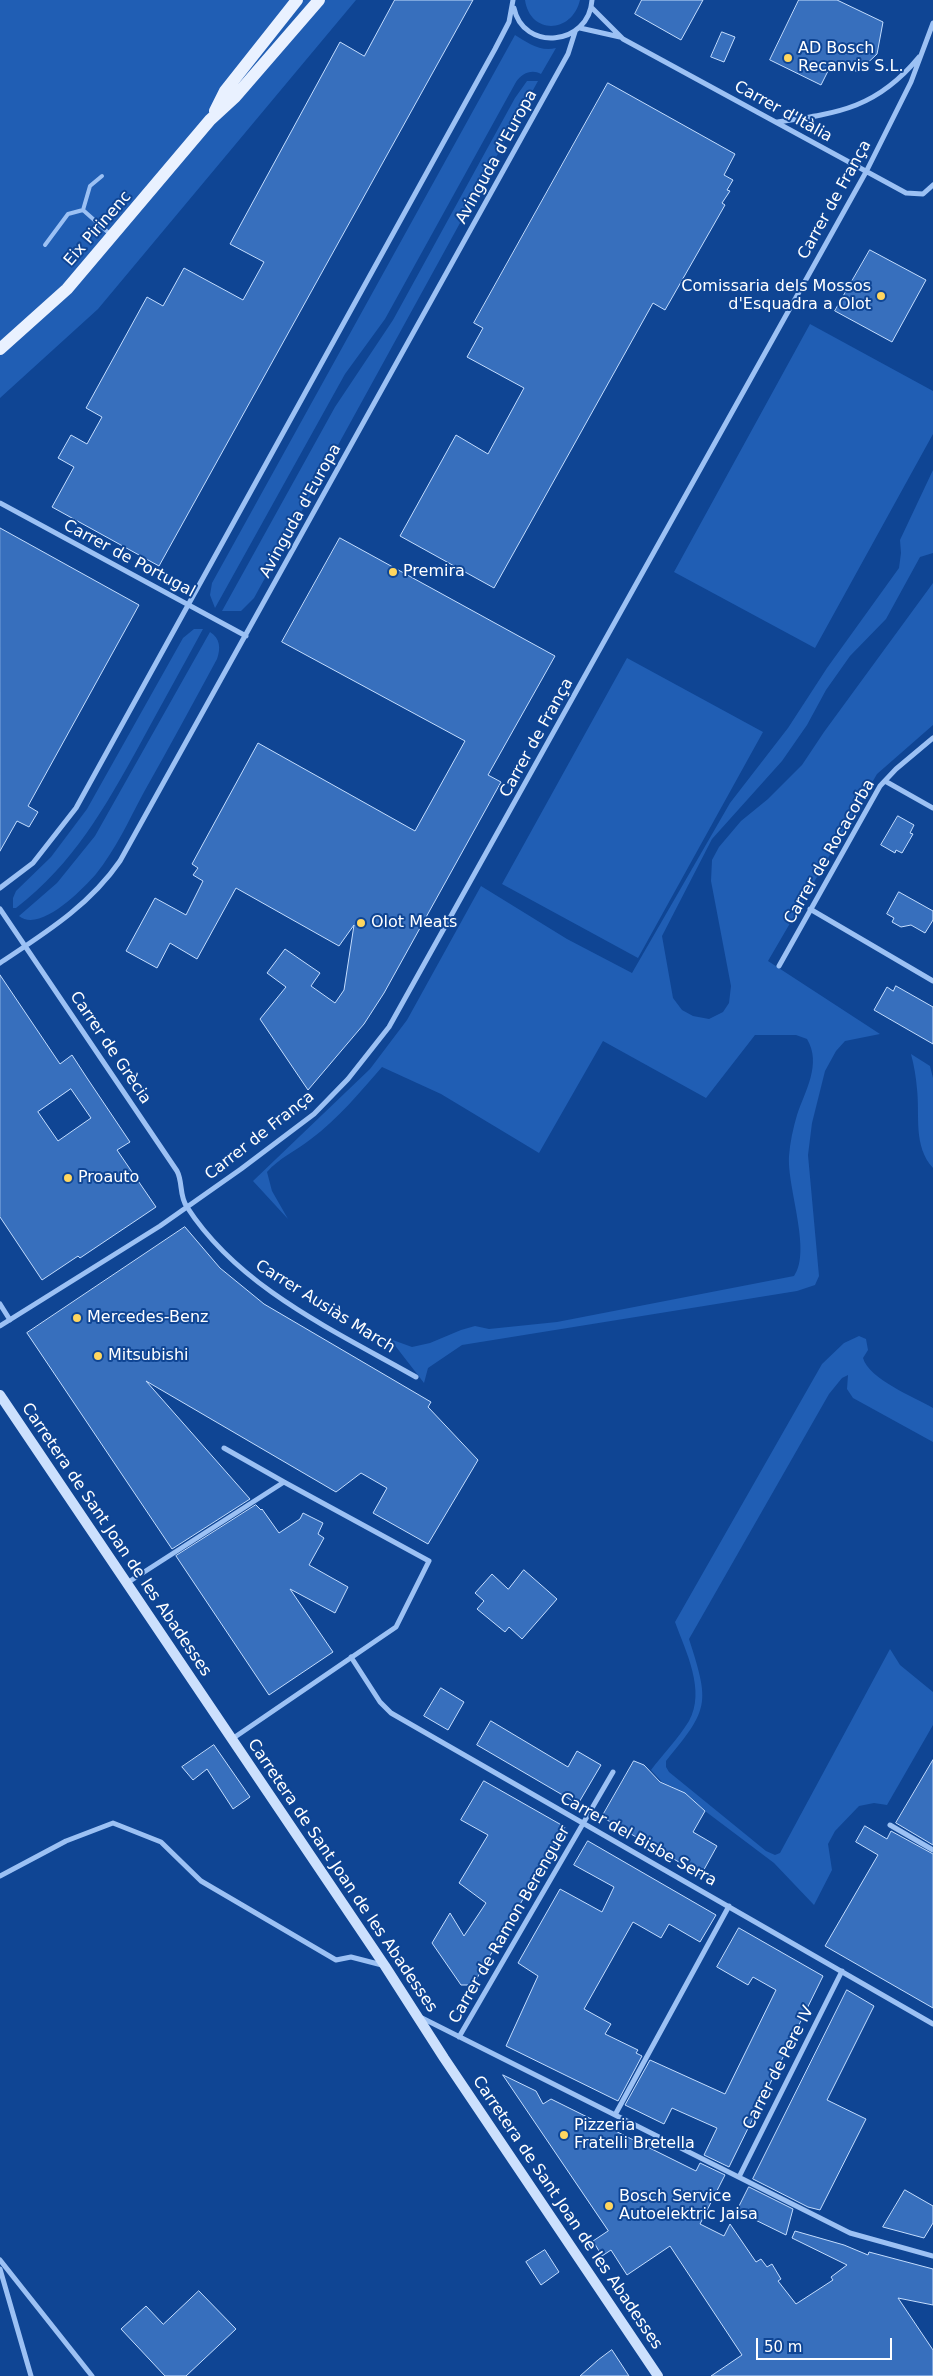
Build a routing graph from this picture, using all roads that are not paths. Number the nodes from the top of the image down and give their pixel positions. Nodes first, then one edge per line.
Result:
1 (303, 0) edge
2 (320, 0) edge
3 (513, 0) edge
4 (592, 2) edge
5 (293, 5) edge
6 (933, 23) edge
7 (578, 30) junction
8 (621, 37) junction
9 (923, 52) junction
10 (210, 120) junction
11 (777, 122) junction
12 (866, 172) junction
13 (102, 176) dead end
14 (933, 185) edge
15 (83, 210) junction
16 (113, 236) junction
17 (45, 245) dead end
18 (0, 349) edge
19 (0, 503) edge
20 (187, 604) junction
21 (246, 636) junction
22 (933, 738) edge
23 (885, 781) junction
24 (933, 808) edge
25 (0, 888) edge
26 (0, 909) edge
27 (810, 909) junction
28 (26, 946) junction
29 (0, 963) edge
30 (779, 966) dead end
31 (933, 981) edge
32 (186, 1207) junction
33 (0, 1304) edge
34 (10, 1320) junction
35 (0, 1326) edge
36 (416, 1377) dead end
37 (0, 1395) edge
38 (224, 1448) dead end
39 (284, 1482) junction
40 (127, 1582) junction
41 (351, 1657) junction
42 (232, 1739) junction
43 (613, 1772) dead end
44 (583, 1824) junction
45 (890, 1825) dead end
46 (933, 1850) edge
47 (0, 1876) edge
48 (729, 1906) junction
49 (385, 1966) junction
50 (842, 1971) junction
51 (419, 2017) junction
52 (933, 2024) edge
53 (459, 2037) junction
54 (615, 2115) junction
55 (739, 2177) junction
56 (932, 2254) edge
57 (0, 2260) edge
58 (0, 2268) edge
59 (31, 2376) edge
60 (92, 2376) edge
61 (658, 2376) edge

1 - 5 street
2 - 10 main road, Eix Pirinenc
3 - 7 street
3 - 20 street
4 - 7 street, Avinguda d'Europa
4 - 8 street, Carrer d'Itàlia
5 - 10 main road, Eix Pirinenc
6 - 9 street, Carrer de França
7 - 8 street, Carrer d'Itàlia
7 - 21 street, Avinguda d'Europa
8 - 11 street, Carrer d'Itàlia
9 - 11 street
9 - 12 street, Carrer de França
10 - 16 main road, Eix Pirinenc
11 - 12 street, Carrer d'Itàlia
12 - 14 street, Carrer d'Itàlia
12 - 32 street, Carrer de França
13 - 15 lane
15 - 16 lane
15 - 17 lane
16 - 18 main road, Eix Pirinenc
19 - 20 street, Carrer de Portugal
20 - 21 street, Carrer de Portugal
20 - 25 street
21 - 28 street, Avinguda d'Europa
22 - 23 street, Carrer de Rocacorba
23 - 24 street
23 - 27 street, Carrer de Rocacorba
26 - 28 street, Carrer de Grècia
27 - 30 street, Carrer de Rocacorba
27 - 31 street
28 - 29 street, Avinguda d'Europa
28 - 32 street, Carrer de Grècia
32 - 34 street, Carrer de França
32 - 36 street, Carrer Ausiàs March
33 - 34 street
34 - 35 street, Carrer de França
37 - 40 main road, Carretera de Sant Joan de les Abadesses
38 - 39 street
39 - 40 street
39 - 41 street
40 - 42 main road, Carretera de Sant Joan de les Abadesses
41 - 42 street
41 - 44 street, Carrer del Bisbe Serra
42 - 49 main road, Carretera de Sant Joan de les Abadesses
43 - 44 street, Carrer de Ramon Berenguer
44 - 48 street, Carrer del Bisbe Serra
44 - 53 street, Carrer de Ramon Berenguer
45 - 46 street
47 - 49 street
48 - 50 street, Carrer del Bisbe Serra
48 - 54 street
49 - 51 main road, Carretera de Sant Joan de les Abadesses
50 - 52 street, Carrer del Bisbe Serra
50 - 55 street, Carrer de Pere IV
51 - 53 street
51 - 61 main road, Carretera de Sant Joan de les Abadesses
53 - 54 street
54 - 55 street
55 - 56 street
57 - 60 street
58 - 59 street

